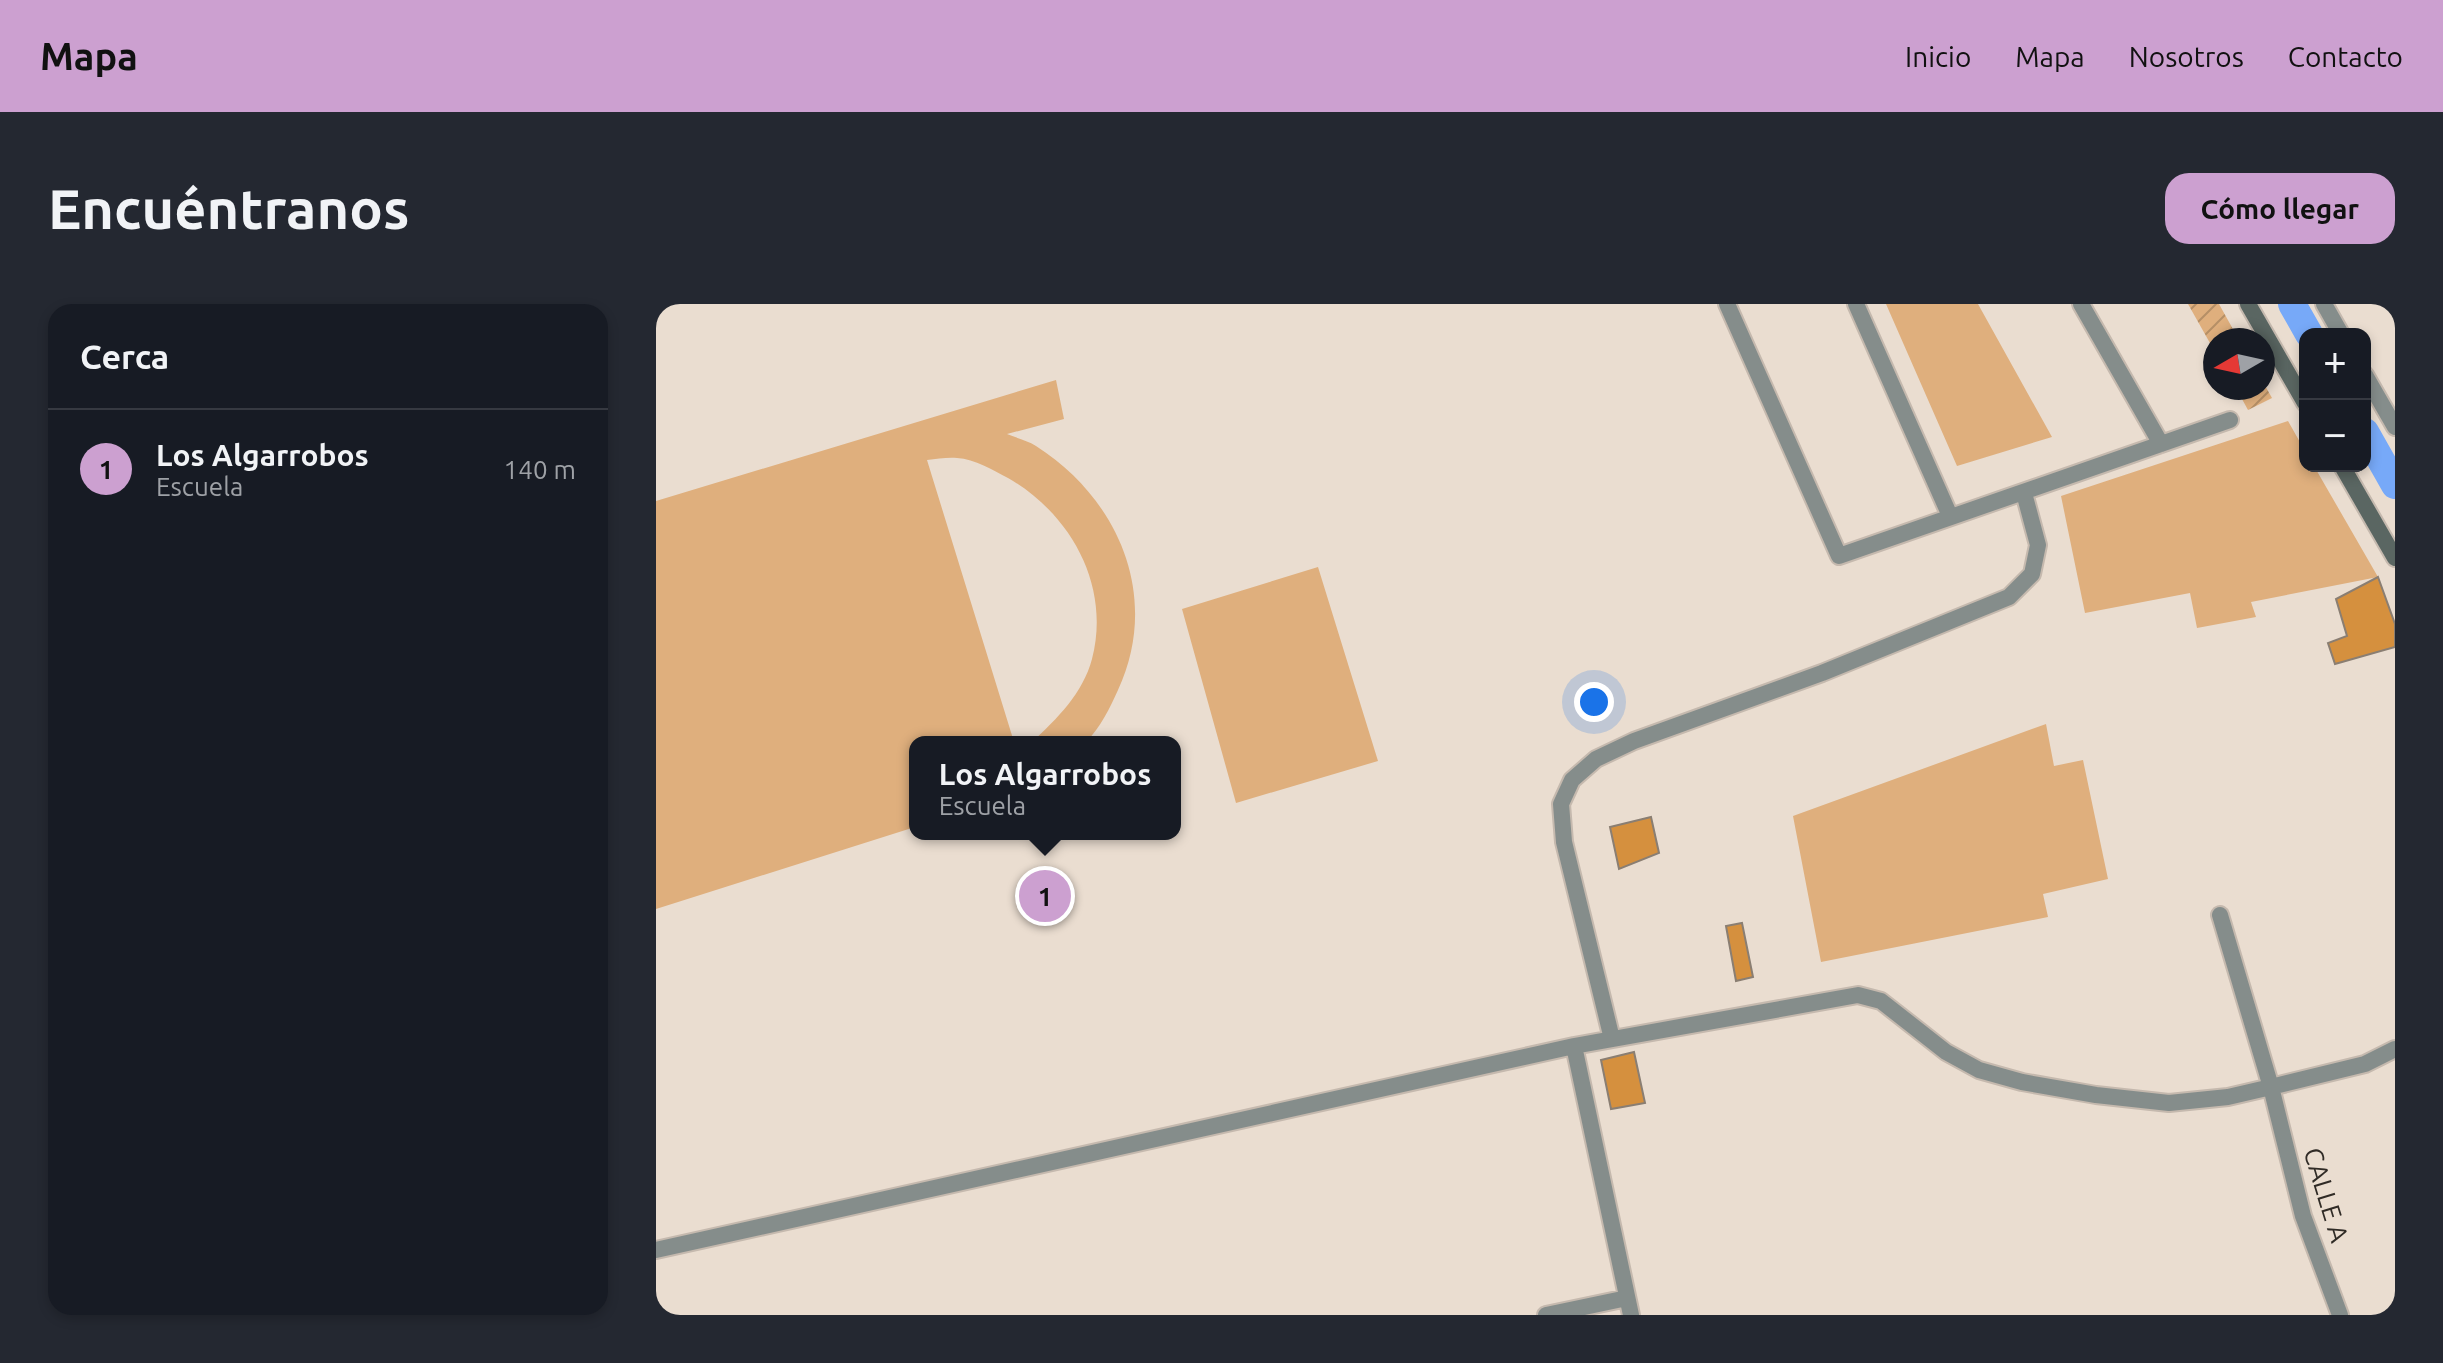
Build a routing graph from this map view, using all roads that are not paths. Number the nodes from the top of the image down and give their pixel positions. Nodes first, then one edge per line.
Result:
1 (1727, 304) edge
2 (1856, 304) edge
3 (2081, 304) edge
4 (2248, 304) edge
5 (2324, 304) edge
6 (2338, 328) edge
7 (2371, 385) edge
8 (2303, 400) edge
9 (2230, 420) dead end
10 (2395, 427) edge
11 (2161, 444) junction
12 (2345, 472) edge
13 (2024, 493) junction
14 (1950, 516) junction
15 (2395, 558) edge
16 (2220, 915) dead end
17 (1612, 1039) junction
18 (1574, 1046) junction
19 (2395, 1049) edge
20 (2271, 1087) junction
21 (656, 1250) edge
22 (1629, 1307) edge
23 (1546, 1315) edge
24 (2340, 1315) edge

1 - 14 street
2 - 14 street
3 - 11 street
4 - 8 street
5 - 6 street
7 - 10 street
9 - 11 street
11 - 13 street
12 - 15 street
13 - 14 street
13 - 17 street
16 - 20 street, CALLE A
17 - 18 street
17 - 20 street
18 - 21 street
18 - 22 street
19 - 20 street
20 - 24 street, CALLE A
22 - 23 street

